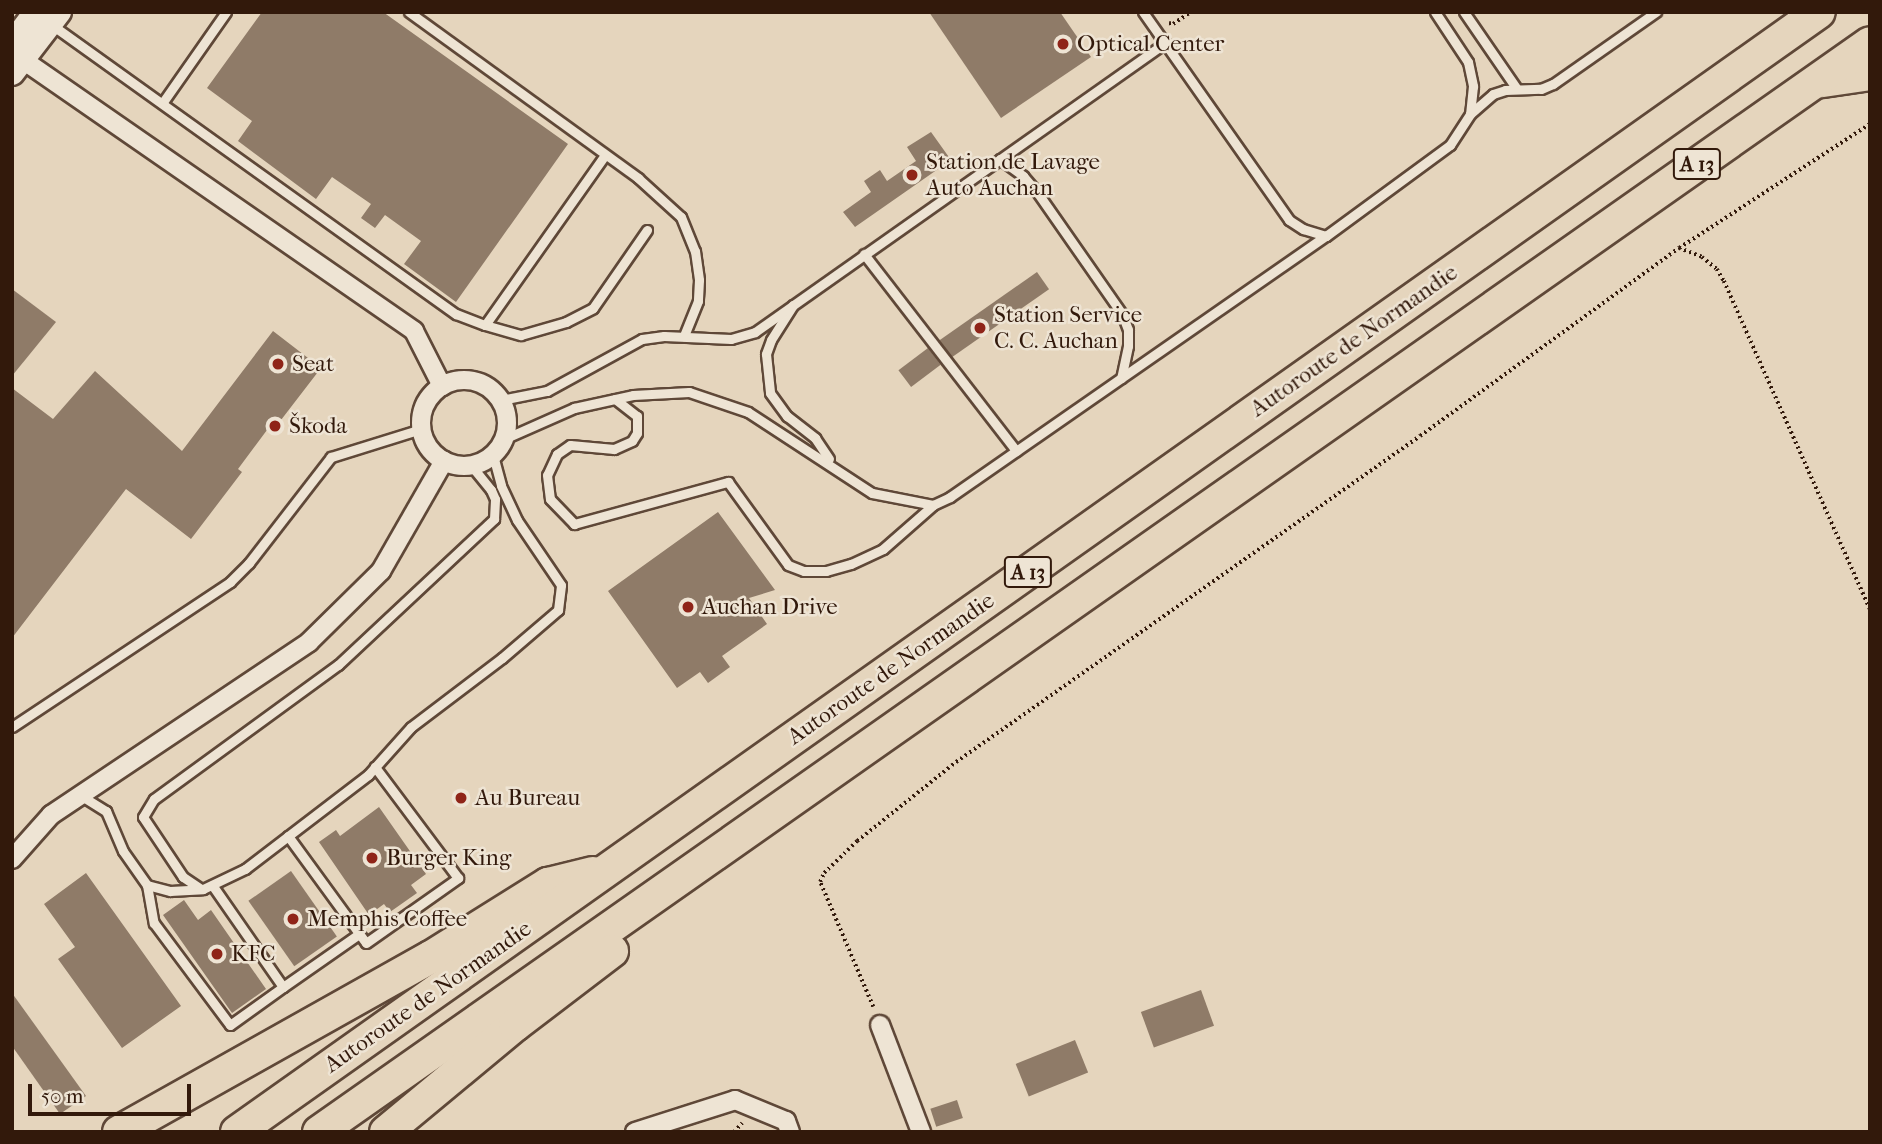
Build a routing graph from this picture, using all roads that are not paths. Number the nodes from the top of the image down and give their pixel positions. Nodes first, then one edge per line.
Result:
1 (226, 12) edge
2 (409, 12) edge
3 (1143, 12) edge
4 (1435, 12) edge
5 (1464, 12) edge
6 (1656, 12) edge
7 (48, 15) edge
8 (1809, 16) edge
9 (1165, 43) junction
10 (1870, 43) edge
11 (15, 58) edge
12 (1870, 74) edge
13 (1814, 82) junction
14 (1517, 89) junction
15 (163, 102) junction
16 (1470, 114) junction
17 (605, 155) junction
18 (1000, 159) junction
19 (647, 230) dead end
20 (1326, 236) junction
21 (863, 254) junction
22 (796, 301) junction
23 (485, 325) junction
24 (684, 336) junction
25 (1121, 378) junction
26 (442, 386) junction
27 (615, 399) junction
28 (501, 400) junction
29 (421, 429) junction
30 (504, 439) junction
31 (1016, 450) junction
32 (493, 455) junction
33 (444, 461) junction
34 (832, 464) junction
35 (471, 465) junction
36 (933, 505) junction
37 (494, 519) junction
38 (517, 520) junction
39 (12, 727) edge
40 (375, 767) junction
41 (80, 795) junction
42 (288, 836) junction
43 (12, 859) edge
44 (608, 870) junction
45 (679, 879) junction
46 (146, 885) junction
47 (207, 887) junction
48 (359, 934) junction
49 (283, 987) junction
50 (880, 1025) road end
51 (119, 1132) edge
52 (237, 1132) edge
53 (319, 1132) edge
54 (386, 1132) edge
55 (635, 1132) edge
56 (790, 1132) edge
57 (921, 1132) edge

1 - 15 lane
2 - 17 lane
3 - 9 lane
4 - 16 lane
5 - 14 lane
6 - 14 lane
7 - 11 main road
7 - 15 lane
8 - 44 highway, Autoroute de Normandie / A 13
9 - 18 lane
9 - 20 lane
10 - 13 highway, Autoroute de Normandie / A 13
11 - 26 street
12 - 13 highway
13 - 45 highway, Autoroute de Normandie / A 13
14 - 16 lane
15 - 23 lane
16 - 20 lane
17 - 23 lane
17 - 24 lane
18 - 21 lane
18 - 25 lane
19 - 23 lane
20 - 25 lane
21 - 22 lane
21 - 31 lane
22 - 24 lane
22 - 34 lane
24 - 28 lane
25 - 31 lane
26 - 28 street
26 - 29 street
27 - 30 lane
27 - 34 lane
27 - 36 lane
28 - 30 street
29 - 33 street
29 - 39 lane
30 - 32 street
31 - 36 lane
32 - 35 street
32 - 38 lane
33 - 35 street
33 - 41 street
34 - 36 lane
35 - 37 lane
37 - 38 lane
37 - 47 lane
38 - 40 lane
40 - 42 lane
40 - 48 lane
41 - 43 street
41 - 46 lane
42 - 47 lane
42 - 48 lane
44 - 51 highway
44 - 52 highway, Autoroute de Normandie / A 13
45 - 53 highway, Autoroute de Normandie / A 13
45 - 54 highway
46 - 47 lane
46 - 49 lane
47 - 49 lane
48 - 49 lane
50 - 57 street
55 - 56 street

